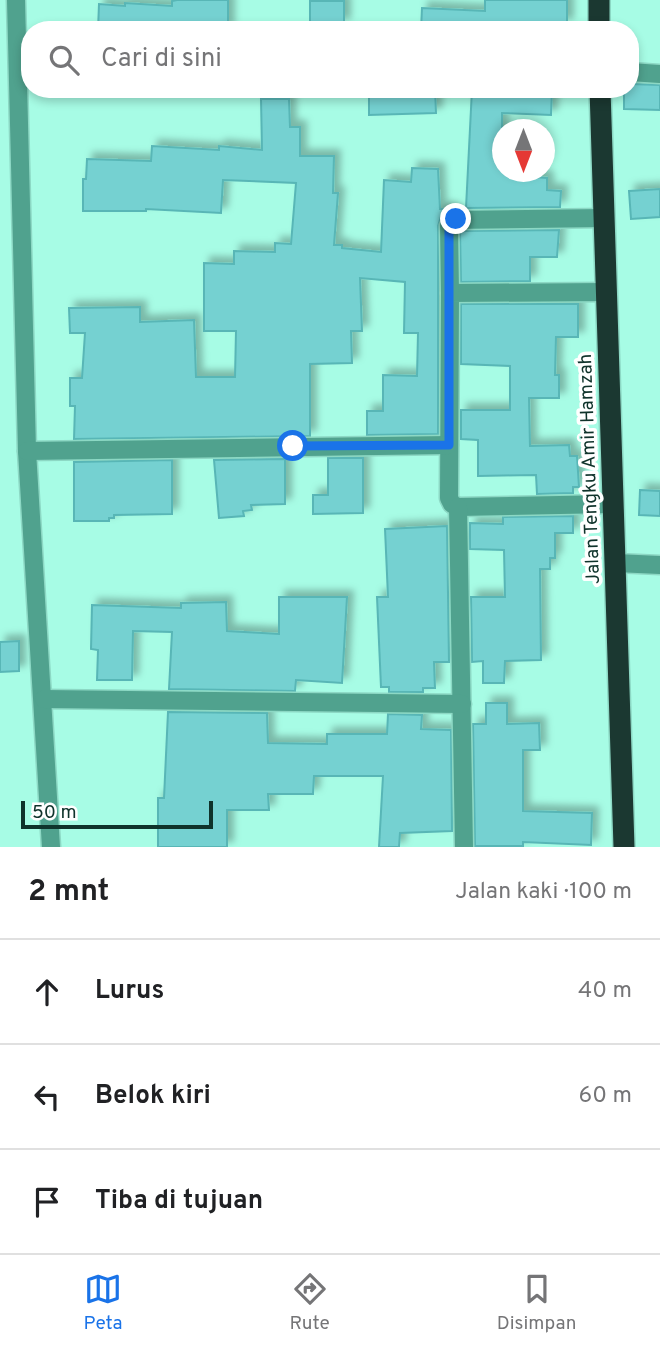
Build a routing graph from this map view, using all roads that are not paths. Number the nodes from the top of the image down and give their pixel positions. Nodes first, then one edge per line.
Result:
1 (16, 0) edge
2 (599, 0) edge
3 (599, 21) edge
4 (639, 73) edge
5 (660, 74) edge
6 (600, 98) edge
7 (604, 218) junction
8 (607, 292) junction
9 (450, 293) junction
10 (449, 445) junction
11 (27, 451) junction
12 (612, 504) junction
13 (458, 507) junction
14 (616, 563) junction
15 (660, 565) edge
16 (44, 699) junction
17 (462, 704) junction
18 (51, 847) edge
19 (464, 847) edge
20 (624, 847) edge

1 - 11 street
2 - 3 highway
4 - 5 street
6 - 7 highway, Jalan Tengku Amir Hamzah
7 - 8 highway, Jalan Tengku Amir Hamzah
7 - 9 street
8 - 9 street
8 - 12 highway, Jalan Tengku Amir Hamzah
9 - 10 street
10 - 11 street
10 - 13 street
11 - 16 street
12 - 13 street
12 - 14 highway, Jalan Tengku Amir Hamzah
13 - 17 street
14 - 15 street
14 - 20 highway, Jalan Tengku Amir Hamzah
16 - 17 street
16 - 18 street
17 - 19 street

